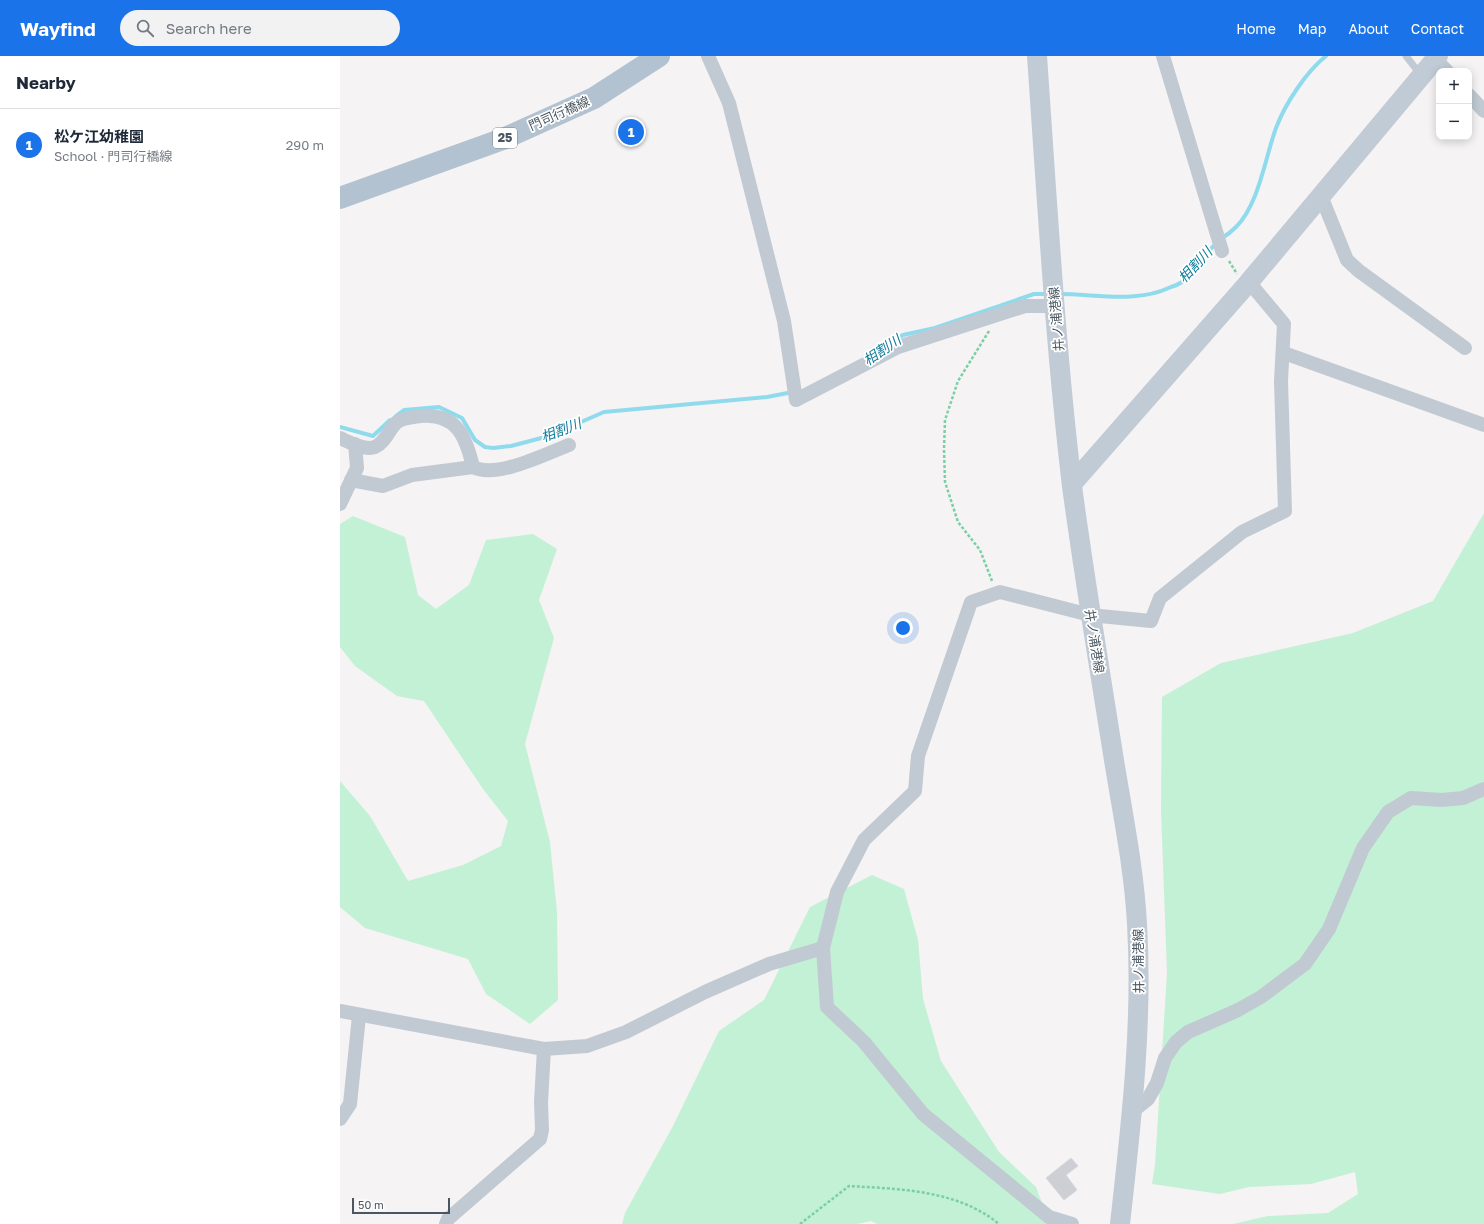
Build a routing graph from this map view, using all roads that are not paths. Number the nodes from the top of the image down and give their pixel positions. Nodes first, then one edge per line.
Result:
1 (659, 56) edge
2 (708, 56) edge
3 (1037, 56) edge
4 (1163, 56) edge
5 (1406, 56) edge
6 (1440, 62) edge
7 (1421, 76) junction
8 (1472, 98) edge
9 (1484, 111) edge
10 (1321, 196) junction
11 (340, 198) edge
12 (1222, 250) road end
13 (1247, 284) junction
14 (1054, 306) junction
15 (1465, 348) dead end
16 (1284, 353) junction
17 (1484, 425) edge
18 (340, 438) edge
19 (355, 444) junction
20 (569, 445) dead end
21 (473, 467) junction
22 (352, 480) junction
23 (1072, 484) junction
24 (340, 504) edge
25 (1090, 615) junction
26 (1484, 789) edge
27 (823, 948) junction
28 (340, 1011) edge
29 (359, 1016) junction
30 (544, 1049) junction
31 (1133, 1111) junction
32 (340, 1119) edge
33 (446, 1224) edge
34 (1072, 1224) edge
35 (1120, 1224) edge

1 - 11 main road, 門司行橋線 / 25
2 - 14 street
3 - 14 main road, 井ノ浦港線
4 - 12 street
5 - 7 lane
6 - 7 main road
7 - 10 main road
8 - 9 street
10 - 13 main road
10 - 15 street
13 - 16 street
13 - 23 main road
14 - 23 main road, 井ノ浦港線
16 - 17 street
16 - 25 street
18 - 19 street
19 - 21 street
19 - 22 street
20 - 21 street
21 - 22 street
22 - 24 street
23 - 25 main road, 井ノ浦港線
25 - 27 street
25 - 31 main road, 井ノ浦港線
26 - 31 street
27 - 30 street
27 - 34 street
28 - 29 street
29 - 30 street
29 - 32 street
30 - 33 street
31 - 35 main road, 井ノ浦港線

